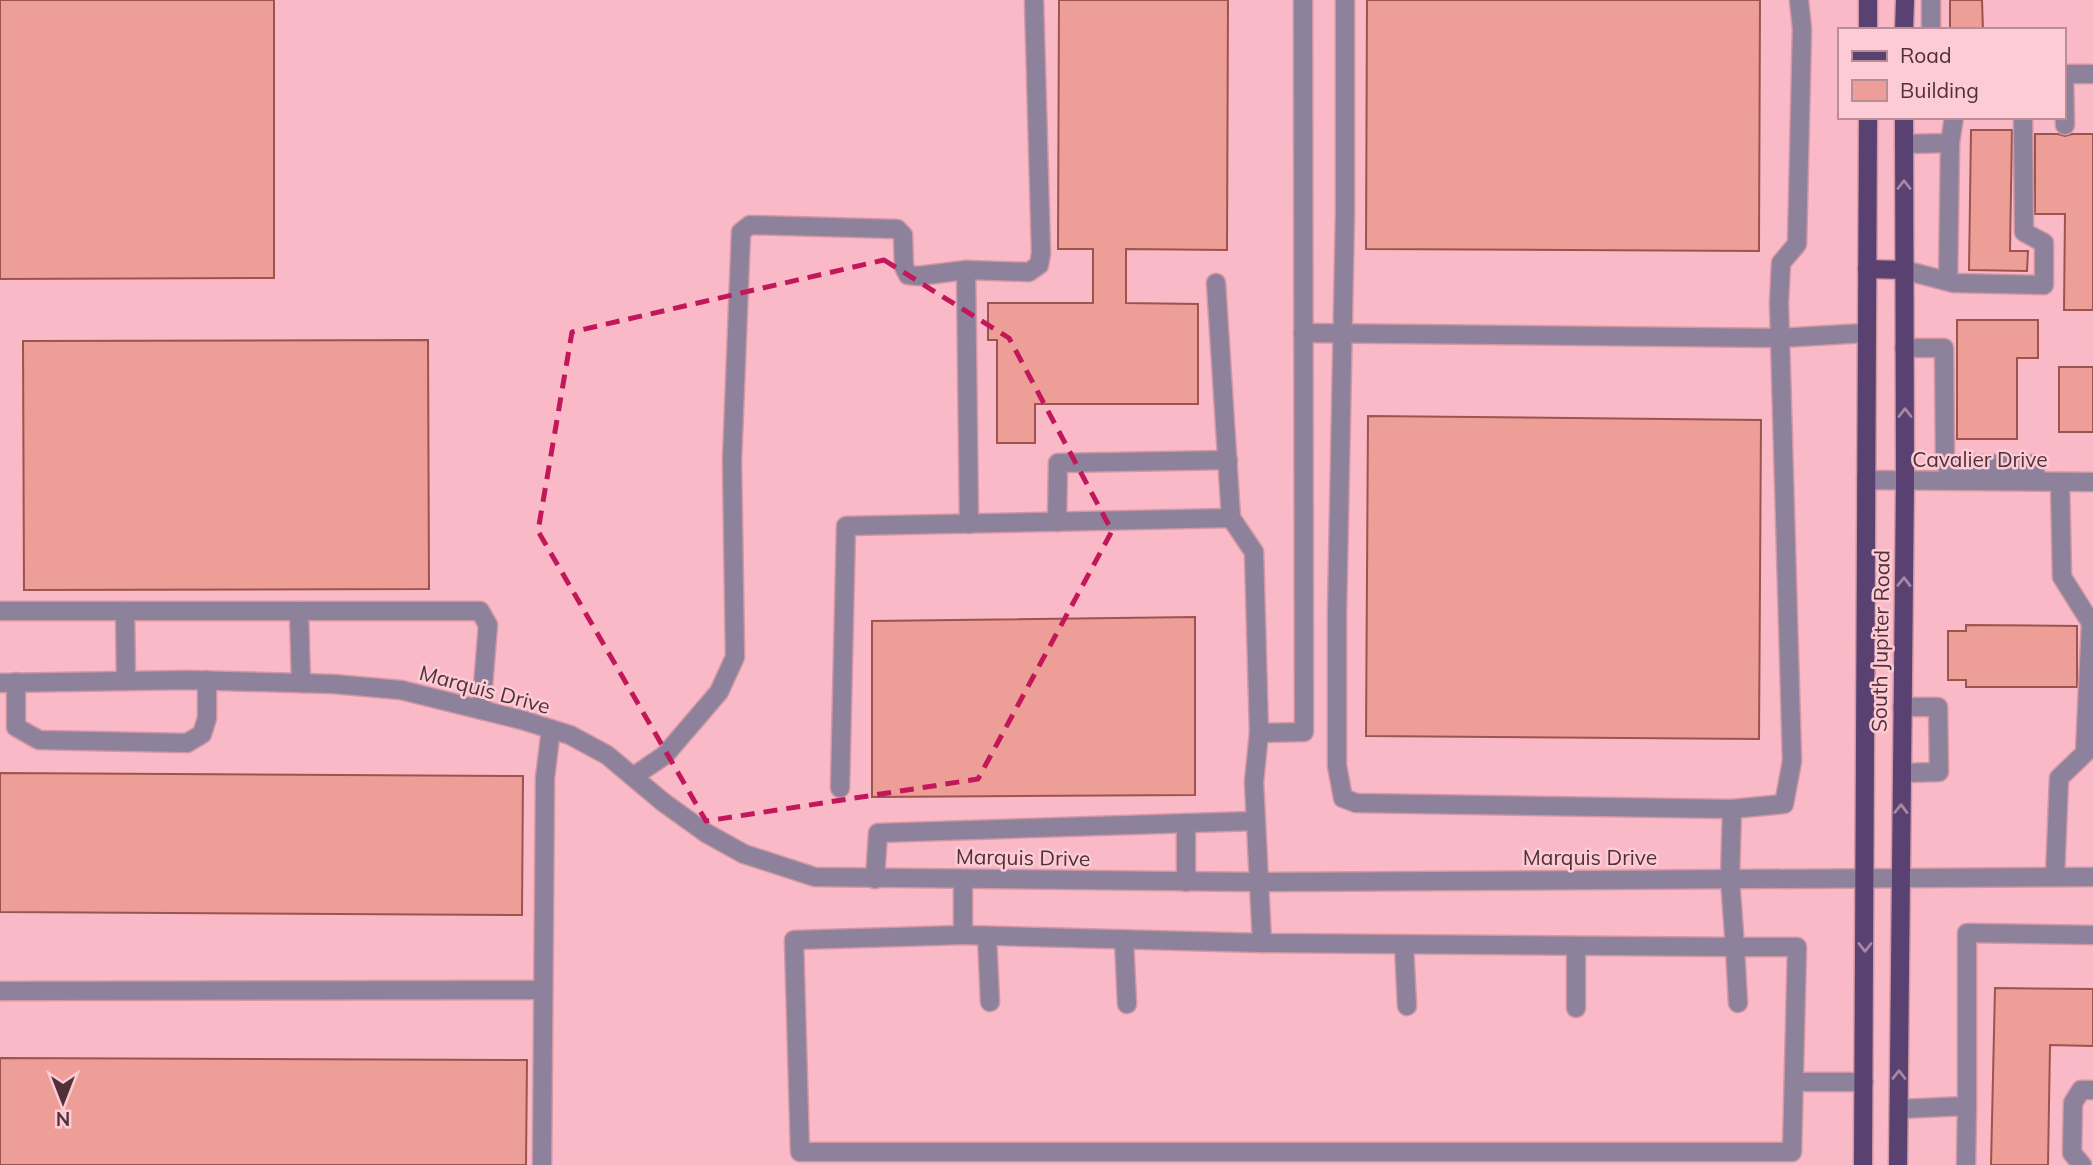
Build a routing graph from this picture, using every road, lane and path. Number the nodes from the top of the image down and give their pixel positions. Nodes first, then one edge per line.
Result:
1 (1034, 0) edge
2 (1303, 0) edge
3 (1345, 0) edge
4 (1799, 0) edge
5 (1868, 0) edge
6 (1905, 0) edge
7 (1931, 0) edge
8 (1904, 24) edge
9 (1931, 24) edge
10 (1868, 28) edge
11 (2065, 74) edge
12 (2093, 74) edge
13 (1868, 119) edge
14 (1904, 119) edge
15 (1954, 119) edge
16 (2023, 119) edge
17 (2065, 119) edge
18 (2065, 125) dead end
19 (1950, 143) junction
20 (1904, 144) junction
21 (1867, 269) junction
22 (966, 270) junction
23 (1904, 270) junction
24 (1948, 281) junction
25 (1216, 283) dead end
26 (1304, 333) junction
27 (1342, 333) junction
28 (1866, 333) junction
29 (1779, 338) junction
30 (1904, 348) junction
31 (1228, 460) junction
32 (1866, 480) junction
33 (1905, 481) junction
34 (2035, 481) junction
35 (2060, 482) junction
36 (2093, 482) edge
37 (1231, 518) junction
38 (1057, 522) junction
39 (968, 524) junction
40 (0, 611) edge
41 (125, 611) junction
42 (299, 611) junction
43 (207, 680) junction
44 (126, 681) junction
45 (8, 682) edge
46 (301, 683) junction
47 (1902, 707) junction
48 (481, 710) junction
49 (551, 729) junction
50 (1259, 733) junction
51 (1902, 774) junction
52 (634, 776) junction
53 (840, 788) dead end
54 (1732, 809) junction
55 (1255, 821) junction
56 (1186, 823) junction
57 (1900, 877) junction
58 (2055, 877) junction
59 (2093, 877) edge
60 (875, 878) junction
61 (1865, 878) junction
62 (962, 879) junction
63 (1730, 879) junction
64 (1185, 882) junction
65 (1257, 882) junction
66 (2093, 935) edge
67 (963, 936) junction
68 (987, 936) junction
69 (1124, 940) junction
70 (1262, 943) junction
71 (1404, 944) junction
72 (1576, 946) junction
73 (1735, 947) junction
74 (543, 990) junction
75 (0, 991) edge
76 (990, 1002) dead end
77 (1738, 1003) dead end
78 (1127, 1004) dead end
79 (1407, 1006) dead end
80 (1576, 1008) dead end
81 (1794, 1082) junction
82 (1864, 1082) junction
83 (2093, 1090) edge
84 (1967, 1106) junction
85 (1899, 1109) junction
86 (542, 1165) edge
87 (1863, 1165) edge
88 (1898, 1165) edge
89 (1966, 1165) edge
90 (2082, 1165) edge

1 - 22 street
2 - 26 street
3 - 27 street
4 - 29 street
5 - 10 main road
6 - 8 main road
7 - 9 street
8 - 9 street
11 - 12 street
13 - 21 main road, South Jupiter Road
14 - 20 main road, South Jupiter Road
15 - 19 street
16 - 24 street
17 - 18 street
19 - 20 street
19 - 24 street
23 -> 20 main road, South Jupiter Road
21 - 23 main road
21 - 28 main road, South Jupiter Road
22 - 39 street
22 - 52 street
23 - 24 street
23 - 30 main road, South Jupiter Road
25 - 31 street
26 - 27 street
26 - 50 street
27 - 29 street
27 - 54 street
28 - 29 street
28 - 32 main road, South Jupiter Road
29 - 54 street
33 -> 30 main road, South Jupiter Road
30 - 34 street
31 - 37 street
31 - 38 street
32 - 33 street, Cavalier Drive
32 - 61 main road, South Jupiter Road
33 - 34 street, Cavalier Drive
47 -> 33 main road, South Jupiter Road
34 - 35 street, Cavalier Drive
35 - 36 street, Cavalier Drive
35 - 58 street
37 - 38 street
37 - 50 street
38 - 39 street
39 - 53 street
40 - 41 street
41 - 42 street
41 - 44 street
42 - 46 street
42 - 48 street
43 - 44 street, Marquis Drive
43 - 45 street
43 - 46 street, Marquis Drive
44 - 45 street, Marquis Drive
46 - 48 street, Marquis Drive
47 - 51 main road, South Jupiter Road
47 - 51 street
48 - 49 street, Marquis Drive
49 - 52 street, Marquis Drive
49 - 74 street
50 - 55 street
57 -> 51 main road, South Jupiter Road
52 - 60 street, Marquis Drive
54 - 63 street
55 - 56 street
55 - 65 street
56 - 60 street
56 - 64 street
57 - 58 street, Marquis Drive
57 - 61 street, Marquis Drive
85 -> 57 main road, South Jupiter Road
58 - 59 street, Marquis Drive
60 - 62 street, Marquis Drive
61 - 63 street, Marquis Drive
61 -> 82 main road, South Jupiter Road
62 - 64 street, Marquis Drive
62 - 67 street
63 - 65 street, Marquis Drive
63 - 73 street
64 - 65 street, Marquis Drive
65 - 70 street
66 - 84 street
67 - 68 street
67 - 81 street
68 - 69 street
68 - 76 street
69 - 70 street
69 - 78 street
70 - 71 street
71 - 72 street
71 - 79 street
72 - 73 street
72 - 80 street
73 - 77 street
73 - 81 street
74 - 75 street
74 - 86 street
81 - 82 street
82 - 87 main road, South Jupiter Road
83 - 90 street
84 - 85 street
84 - 89 street
85 - 88 main road, South Jupiter Road

